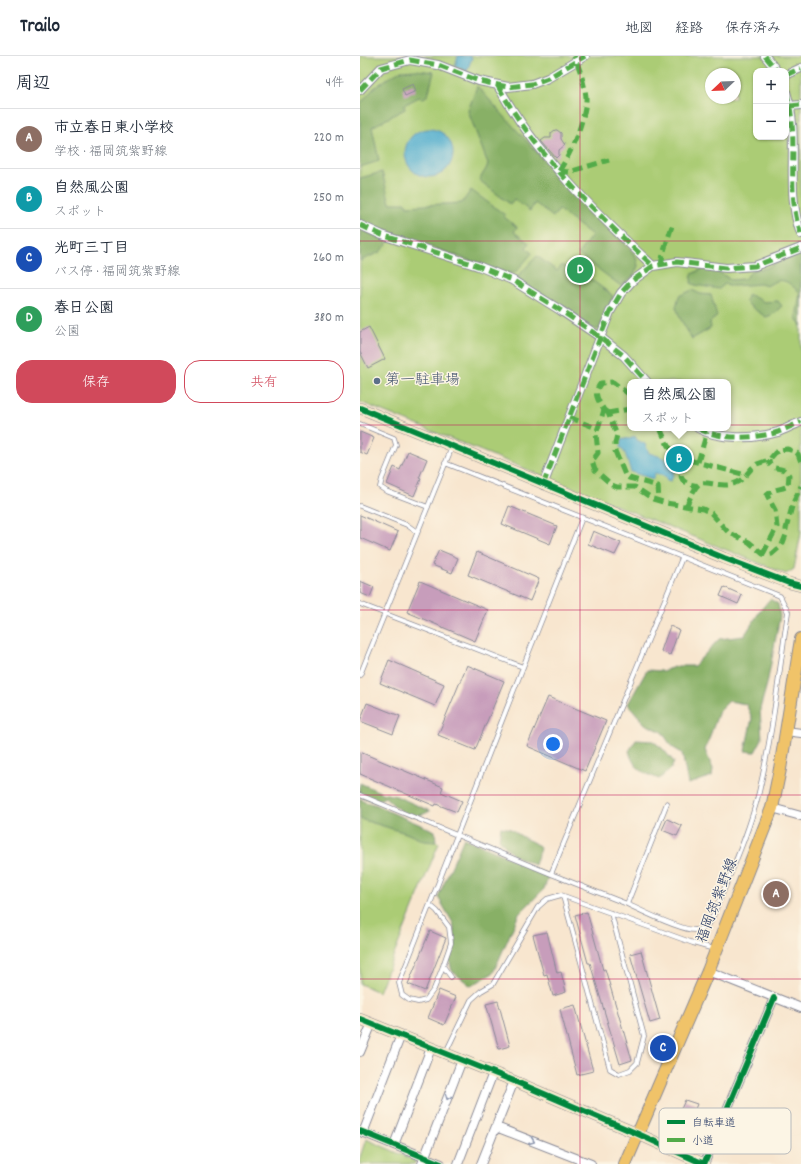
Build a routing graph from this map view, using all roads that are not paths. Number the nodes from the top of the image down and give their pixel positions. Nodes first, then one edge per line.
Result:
1 (585, 56) edge
2 (765, 56) edge
3 (775, 68) edge
4 (801, 68) edge
5 (789, 74) edge
6 (498, 86) junction
7 (360, 90) edge
8 (789, 102) edge
9 (801, 105) edge
10 (790, 106) junction
11 (360, 225) edge
12 (801, 234) edge
13 (801, 248) edge
14 (653, 266) junction
15 (600, 337) junction
16 (644, 379) edge
17 (360, 408) edge
18 (801, 422) edge
19 (360, 424) edge
20 (706, 431) edge
21 (452, 446) junction
22 (445, 463) junction
23 (543, 484) junction
24 (360, 506) edge
25 (428, 507) junction
26 (582, 518) junction
27 (417, 532) junction
28 (682, 558) junction
29 (801, 586) edge
30 (360, 604) edge
31 (385, 614) junction
32 (801, 639) edge
33 (799, 664) edge
34 (523, 667) junction
35 (360, 675) edge
36 (786, 731) junction
37 (801, 733) edge
38 (360, 795) edge
39 (667, 803) dead end
40 (772, 808) junction
41 (801, 816) edge
42 (456, 835) junction
43 (552, 874) junction
44 (563, 896) junction
45 (627, 904) junction
46 (430, 905) junction
47 (611, 913) junction
48 (716, 950) junction
49 (443, 966) junction
50 (708, 972) junction
51 (451, 977) dead end
52 (774, 998) junction
53 (801, 1008) edge
54 (360, 1019) edge
55 (372, 1023) junction
56 (401, 1035) junction
57 (432, 1048) junction
58 (360, 1052) edge
59 (446, 1054) junction
60 (462, 1060) junction
61 (493, 1073) junction
62 (514, 1081) junction
63 (728, 1108) edge
64 (496, 1127) junction
65 (362, 1132) edge
66 (638, 1134) junction
67 (659, 1144) edge
68 (394, 1145) junction
69 (682, 1154) edge
70 (708, 1154) edge
71 (423, 1161) edge
72 (441, 1164) edge
73 (458, 1164) edge
74 (481, 1164) edge
75 (592, 1164) edge
76 (625, 1164) edge
77 (704, 1164) edge

1 - 6 street
2 - 3 street
4 - 5 street
6 - 7 street
6 - 14 street
8 - 10 street
9 - 10 street
10 - 12 street
11 - 15 street
13 - 14 street
14 - 15 street
15 - 16 street
15 - 23 street
17 - 21 street
18 - 20 street
19 - 25 lane
21 - 22 lane
21 - 23 street
22 - 25 lane
22 - 26 lane
23 - 29 street
24 - 27 lane
25 - 27 lane
26 - 28 lane
26 - 34 lane
27 - 31 lane
28 - 43 lane
28 - 45 lane
30 - 31 lane
31 - 34 lane
31 - 35 lane
32 - 33 main road, 福岡筑紫野線
33 - 36 main road, 福岡筑紫野線
34 - 42 lane
36 - 37 street
36 - 40 main road, 福岡筑紫野線
38 - 42 lane
39 - 45 lane
40 - 41 street
40 - 48 main road, 福岡筑紫野線
42 - 43 lane
42 - 46 lane
43 - 45 lane
44 - 47 lane
44 - 47 lane
44 - 59 lane
46 - 49 lane
46 - 49 lane
47 - 48 lane
48 - 50 main road, 福岡筑紫野線
49 - 51 lane
50 - 52 street
50 - 66 main road, 福岡筑紫野線
52 - 53 street
52 - 63 street
54 - 55 street
55 - 56 street
55 - 58 street
56 - 57 street
56 - 65 street
57 - 59 street
57 - 68 street
59 - 60 street
60 - 61 street
60 -> 71 street
61 - 62 street
61 - 73 street
62 - 64 street
62 - 66 street
64 - 74 street
64 -> 75 street
65 - 68 street
66 - 67 street
66 - 76 main road, 福岡筑紫野線
68 - 71 street
69 - 77 street
70 - 77 street
71 - 72 street

